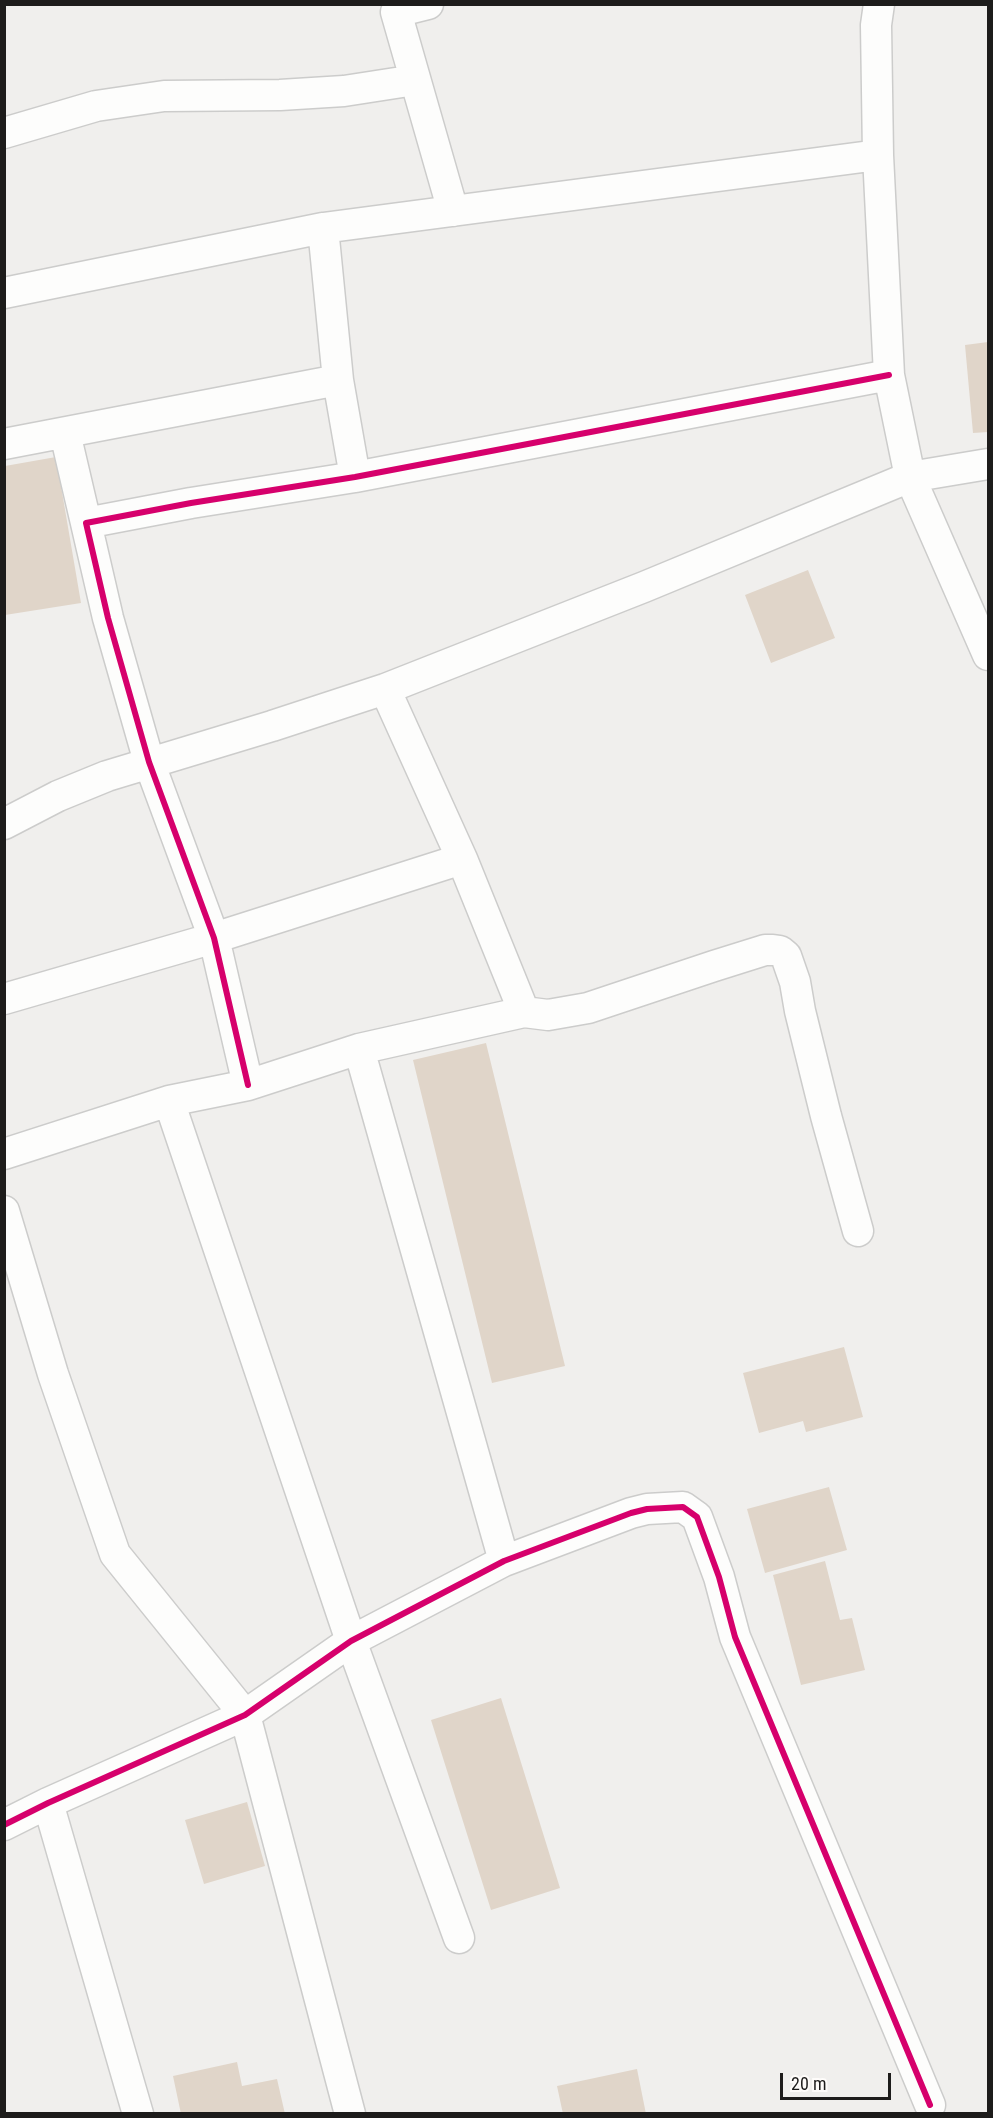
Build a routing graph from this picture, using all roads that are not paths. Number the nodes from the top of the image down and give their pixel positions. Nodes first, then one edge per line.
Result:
1 (428, 4) edge
2 (879, 4) edge
3 (395, 8) edge
4 (415, 80) junction
5 (4, 133) edge
6 (878, 155) junction
7 (453, 211) junction
8 (323, 228) junction
9 (4, 293) edge
10 (889, 375) junction
11 (338, 380) junction
12 (65, 434) junction
13 (4, 444) edge
14 (988, 464) edge
15 (355, 477) junction
16 (910, 477) junction
17 (86, 523) junction
18 (988, 655) edge
19 (385, 689) junction
20 (149, 762) junction
21 (4, 824) edge
22 (462, 859) junction
23 (214, 938) junction
24 (4, 999) edge
25 (524, 1012) junction
26 (359, 1049) junction
27 (248, 1085) junction
28 (169, 1101) junction
29 (4, 1154) edge
30 (4, 1211) edge
31 (858, 1231) dead end
32 (504, 1561) junction
33 (351, 1641) junction
34 (245, 1716) junction
35 (48, 1803) junction
36 (4, 1825) edge
37 (459, 1938) dead end
38 (930, 2105) dead end
39 (138, 2114) edge
40 (350, 2114) edge

1 - 3 street
2 - 6 street
3 - 4 street
4 - 5 street
4 - 7 street
6 - 7 street
6 - 10 street
7 - 8 street
8 - 9 street
8 - 11 street
10 - 15 street
10 - 16 street
11 - 12 street
11 - 15 street
12 - 13 street
12 - 17 street
14 - 16 street
15 - 17 street
16 - 18 street
16 - 19 street
17 - 20 street
19 - 20 street
19 - 22 street
20 - 21 street
20 - 23 street
22 - 23 street
22 - 25 street
23 - 24 street
23 - 27 street
25 - 26 street
25 - 31 street
26 - 27 street
26 - 32 street
27 - 28 street
28 - 29 street
28 - 33 street
30 - 34 street
32 - 33 street
32 - 38 street
33 - 34 street
33 - 37 street
34 - 35 street
34 - 40 street
35 - 36 street
35 - 39 street

